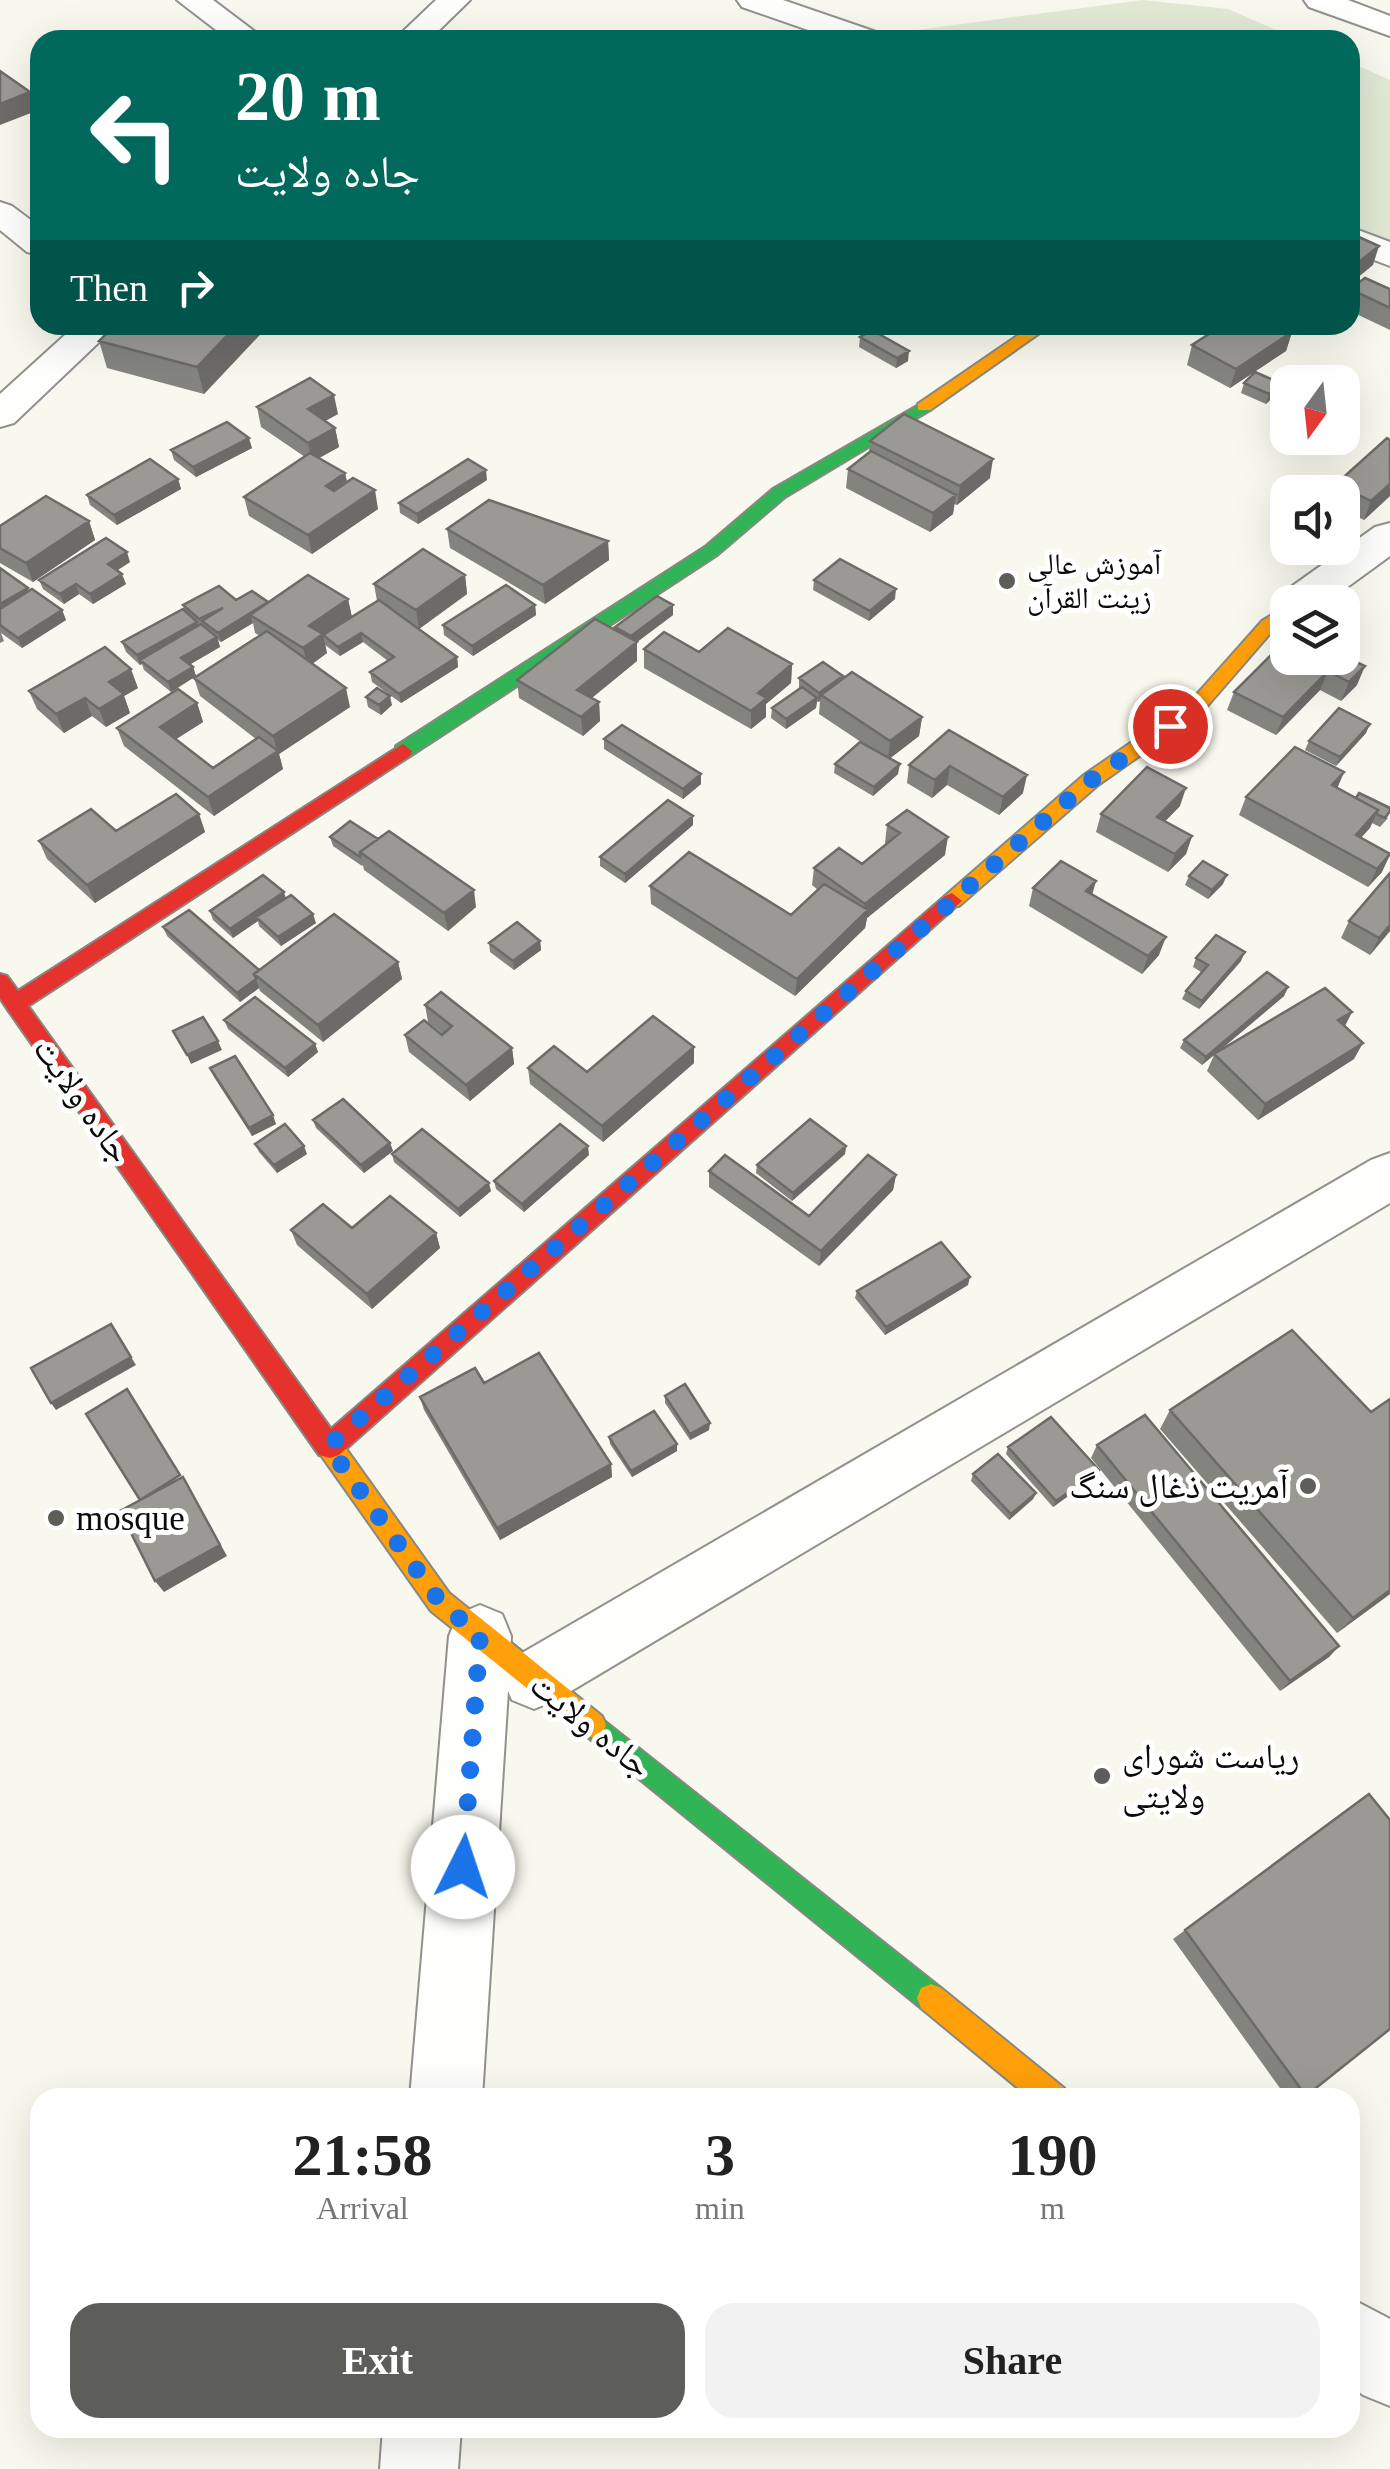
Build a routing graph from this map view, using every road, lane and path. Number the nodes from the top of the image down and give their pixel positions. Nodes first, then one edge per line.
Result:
1 (193, 0) edge
2 (454, 0) edge
3 (753, 0) edge
4 (1320, 0) edge
5 (1390, 27) edge
6 (236, 30) edge
7 (421, 30) edge
8 (839, 30) edge
9 (0, 213) edge
10 (30, 236) edge
11 (1360, 242) edge
12 (1390, 255) edge
13 (87, 335) edge
14 (1028, 335) edge
15 (0, 415) edge
16 (1390, 536) edge
17 (1322, 585) edge
18 (1270, 624) edge
19 (0, 982) edge
20 (15, 1004) junction
21 (1390, 1176) edge
22 (328, 1446) junction
23 (480, 1636) junction
24 (534, 1678) junction
25 (447, 2088) edge
26 (1042, 2088) edge
27 (1360, 2344) edge
28 (1390, 2368) edge
29 (421, 2438) edge
30 (419, 2469) edge

1 - 6 street
2 - 7 street
3 - 8 street
4 - 5 street
9 - 10 street
11 - 12 street
13 - 15 street
14 - 20 street
16 - 17 street
18 - 22 street
19 - 20 street, جاده ولایت
20 - 22 street, جاده ولایت
21 - 24 street
22 - 23 street, جاده ولایت
23 - 24 street, جاده ولایت
23 - 25 street
24 - 26 street, جاده ولایت
27 - 28 street
29 - 30 street

